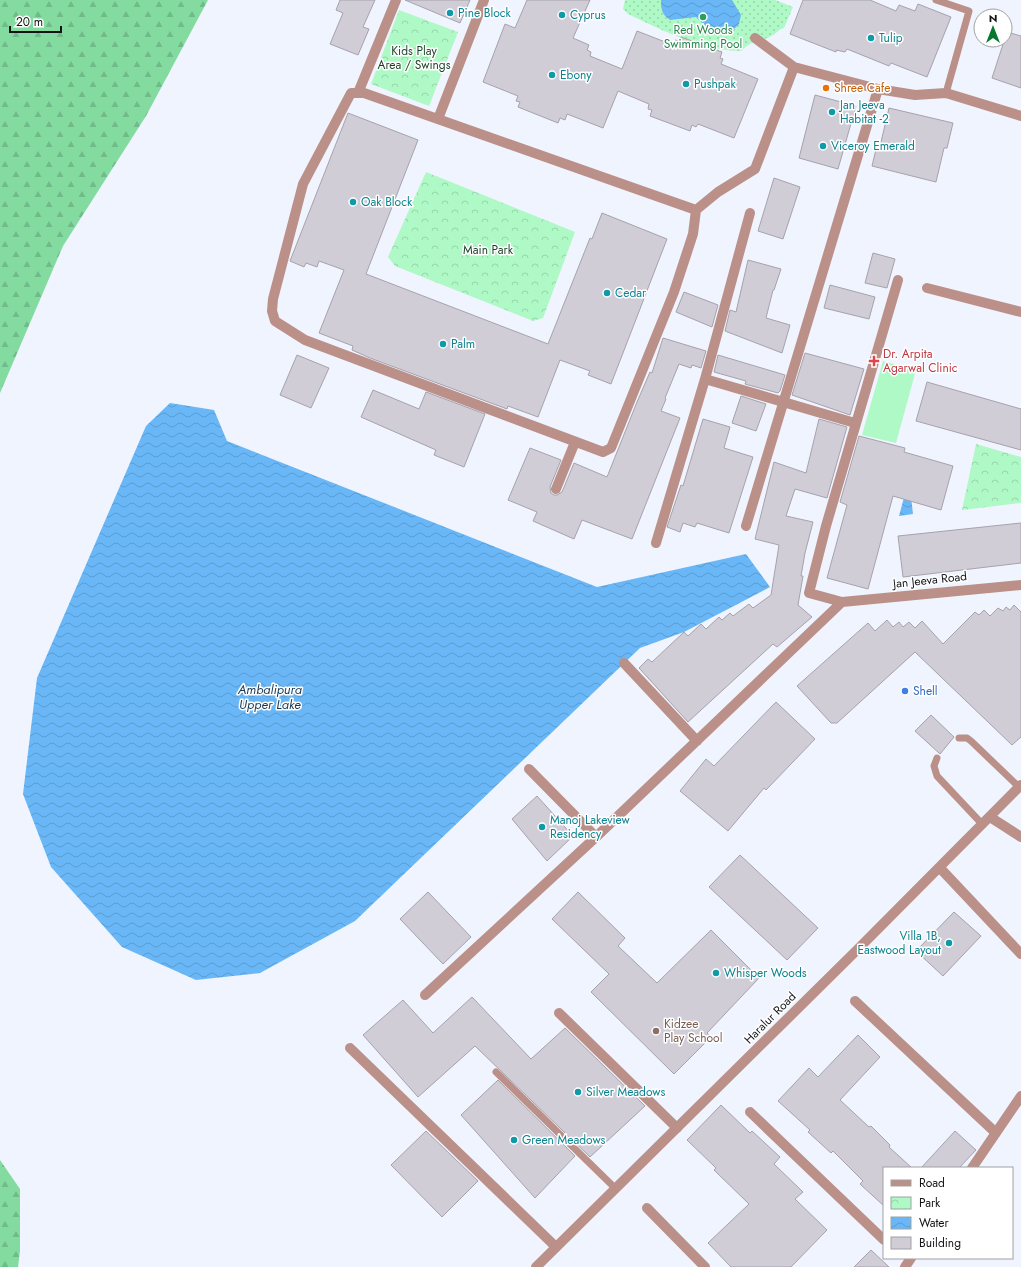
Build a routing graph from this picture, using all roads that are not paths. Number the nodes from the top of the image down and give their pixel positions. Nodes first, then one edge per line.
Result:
1 (396, 0) edge
2 (484, 0) edge
3 (936, 0) edge
4 (754, 38) dead end
5 (794, 67) junction
6 (878, 90) junction
7 (358, 93) junction
8 (946, 93) junction
9 (1021, 116) edge
10 (438, 119) junction
11 (696, 210) junction
12 (750, 214) dead end
13 (898, 280) dead end
14 (927, 288) dead end
15 (1021, 312) edge
16 (705, 379) junction
17 (785, 402) junction
18 (855, 423) junction
19 (575, 442) junction
20 (556, 489) dead end
21 (746, 526) dead end
22 (656, 544) dead end
23 (1021, 584) edge
24 (842, 602) junction
25 (624, 663) dead end
26 (958, 738) dead end
27 (697, 741) junction
28 (937, 758) dead end
29 (529, 769) dead end
30 (1020, 786) edge
31 (990, 817) junction
32 (983, 825) junction
33 (596, 837) junction
34 (1021, 837) edge
35 (940, 868) junction
36 (1021, 954) edge
37 (425, 995) dead end
38 (855, 1000) dead end
39 (559, 1013) dead end
40 (350, 1048) dead end
41 (496, 1072) dead end
42 (1021, 1096) edge
43 (750, 1112) dead end
44 (677, 1128) junction
45 (996, 1133) junction
46 (973, 1167) edge
47 (616, 1188) junction
48 (647, 1208) dead end
49 (883, 1239) edge
50 (556, 1247) junction
51 (536, 1267) edge
52 (705, 1267) edge

1 - 7 street
2 - 10 street
3 - 8 lane
4 - 5 street
5 - 6 street
5 - 11 street
6 - 8 street
6 - 17 street
7 - 10 street
7 - 19 street
8 - 9 street
10 - 11 street
11 - 19 street
12 - 16 street
13 - 18 street
14 - 15 street
16 - 17 street
16 - 22 street
17 - 18 street
17 - 21 street
18 - 24 street
19 - 20 street
23 - 24 street, Jan Jeeva Road
24 - 27 street
25 - 27 street
26 - 30 lane
27 - 33 street
28 - 32 lane
29 - 33 street
30 - 31 street, Haralur Road
31 - 32 street, Haralur Road
31 - 34 street
32 - 35 street, Haralur Road
33 - 37 street
35 - 36 street
35 - 44 street, Haralur Road
38 - 45 street
39 - 44 street
40 - 50 street
41 - 47 lane
42 - 45 street
43 - 49 street
44 - 47 street, Haralur Road
45 - 46 street
47 - 50 street, Haralur Road
48 - 52 street
50 - 51 street, Haralur Road

